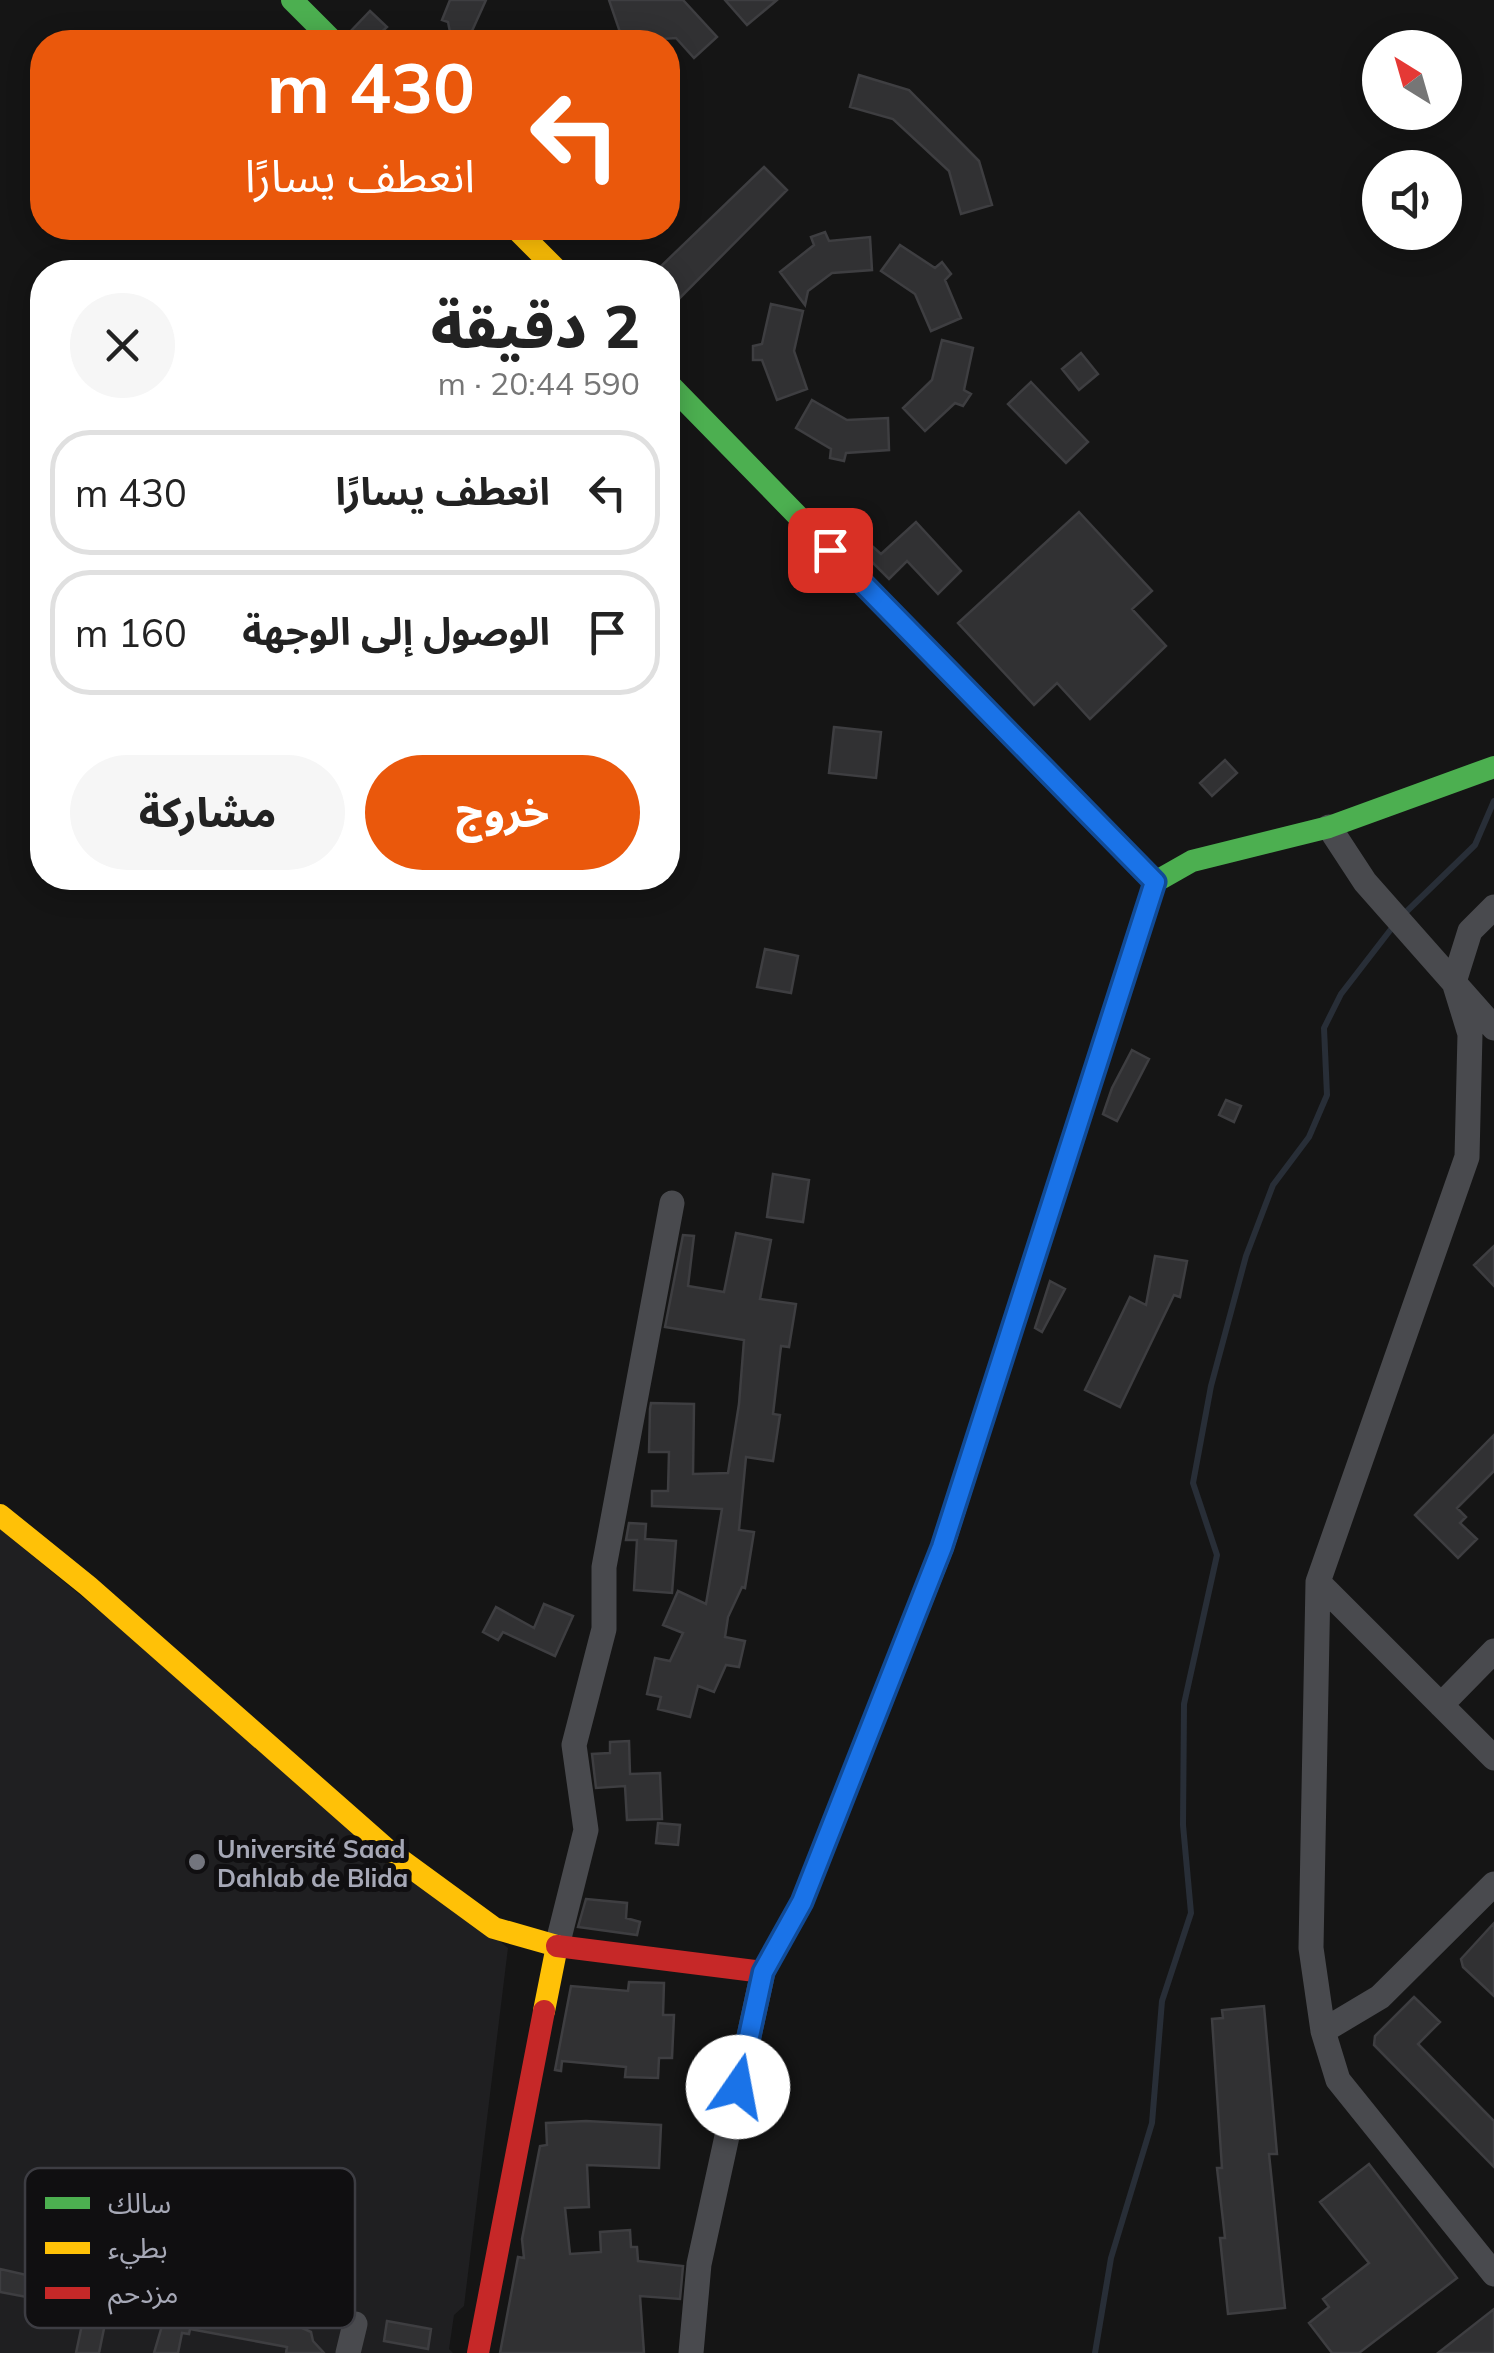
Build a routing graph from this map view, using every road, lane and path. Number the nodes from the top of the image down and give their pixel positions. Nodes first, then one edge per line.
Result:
1 (292, 0) edge
2 (322, 30) edge
3 (527, 240) edge
4 (547, 260) edge
5 (680, 396) edge
6 (1494, 768) edge
7 (1329, 827) junction
8 (1155, 882) junction
9 (1494, 908) edge
10 (1454, 982) junction
11 (1494, 1028) edge
12 (672, 1203) dead end
13 (0, 1515) edge
14 (1318, 1582) junction
15 (1494, 1650) edge
16 (1442, 1706) junction
17 (1494, 1758) edge
18 (1494, 1884) edge
19 (557, 1946) junction
20 (763, 1972) junction
21 (1323, 2031) junction
22 (1492, 2265) edge
23 (354, 2328) edge
24 (348, 2353) edge
25 (478, 2353) edge
26 (691, 2353) edge

1 - 2 street
3 - 4 street
5 - 8 street
6 - 7 street
7 - 8 street
7 - 10 street
8 - 20 street
9 - 10 street
10 - 11 street
10 - 14 street
12 - 19 street
13 - 19 street
14 - 16 street
14 - 21 street
15 - 16 street
16 - 17 street
18 - 21 street
19 - 20 street
19 - 25 street
20 - 26 street
21 - 22 street
23 - 24 street

